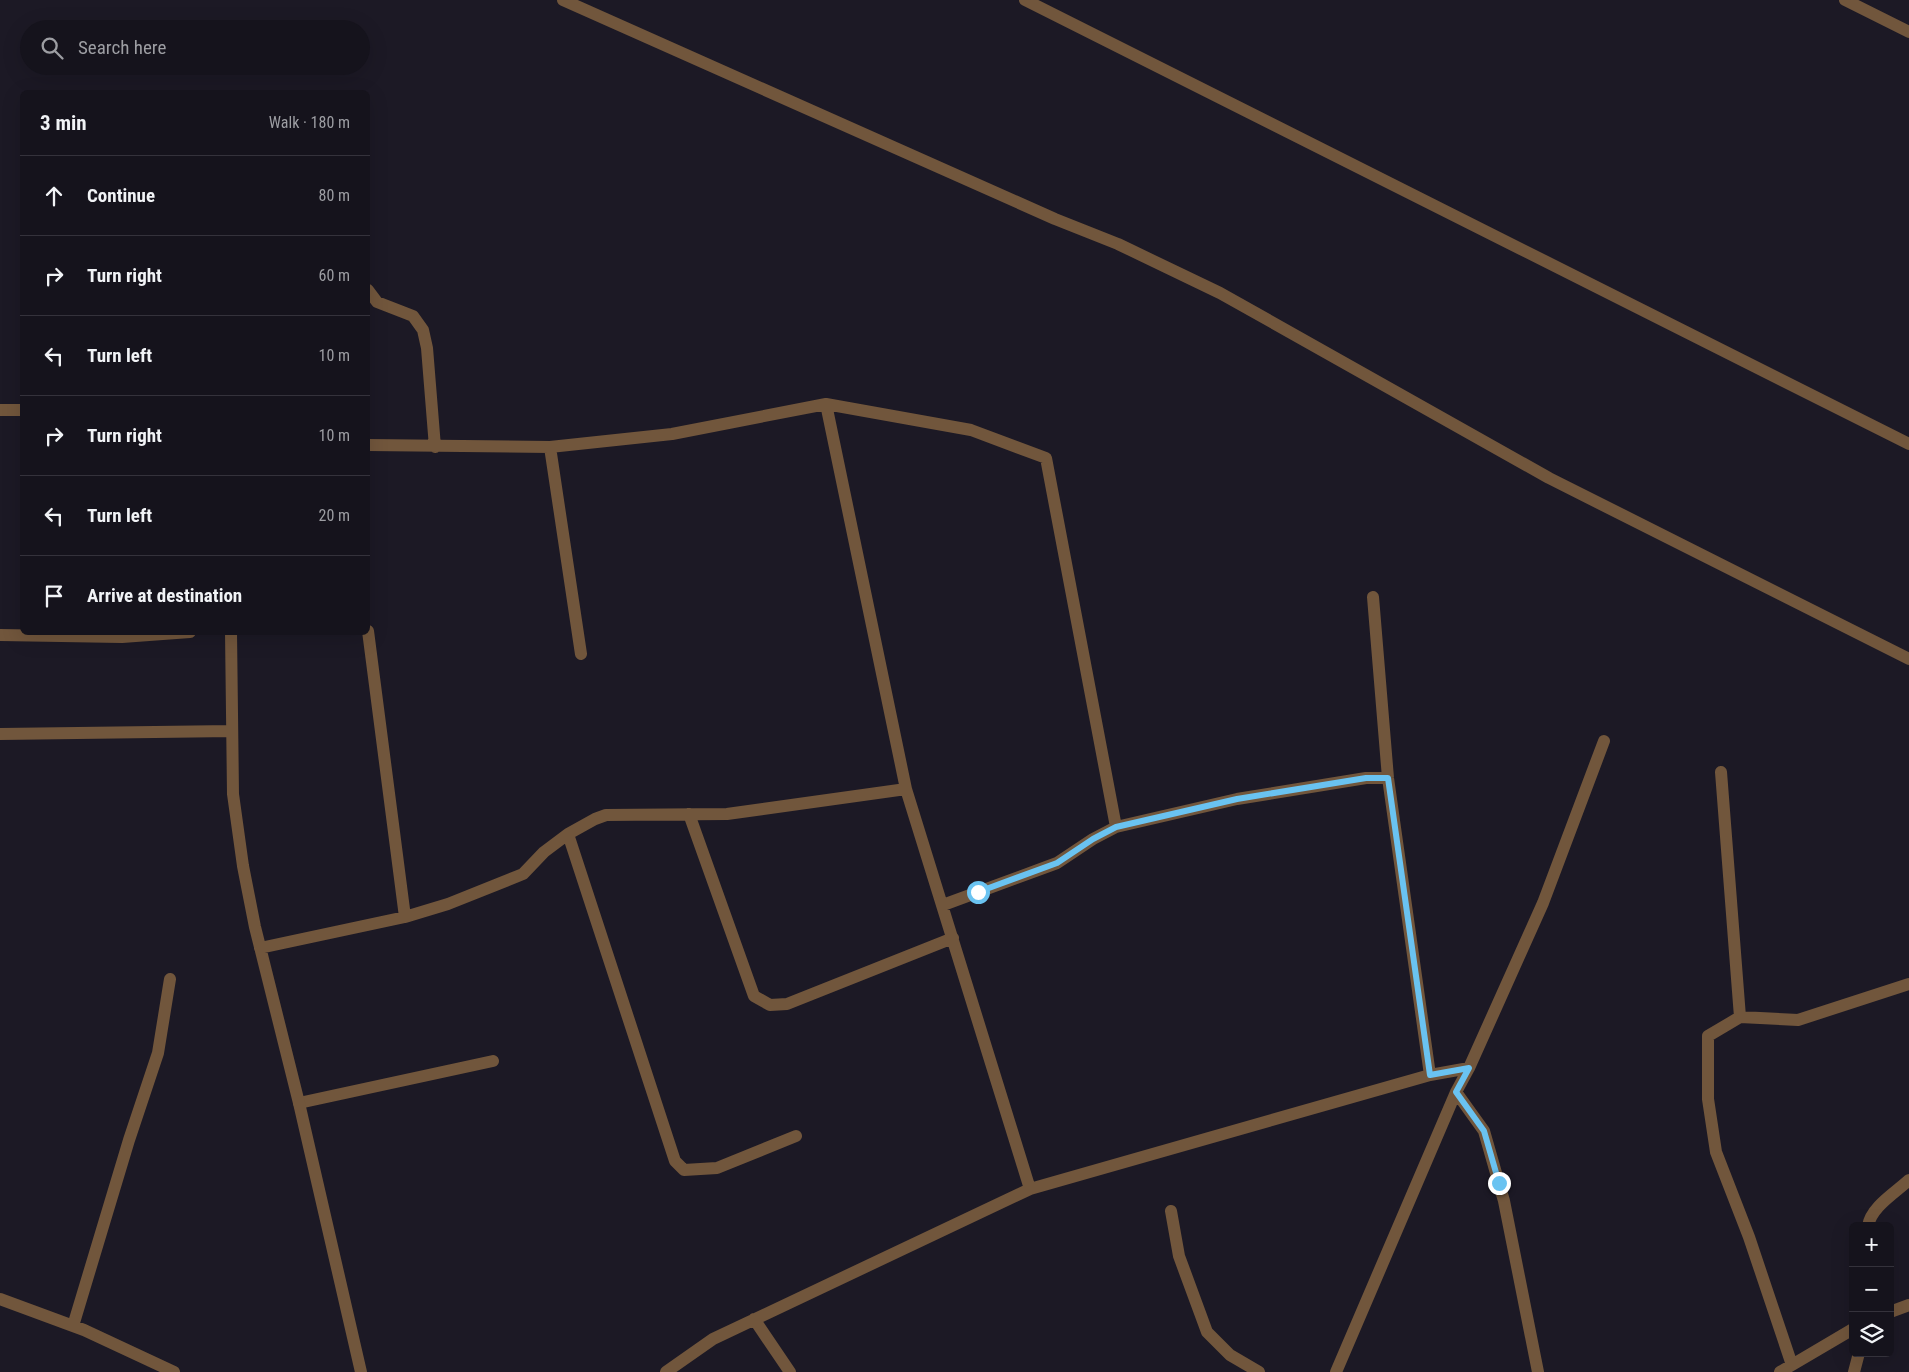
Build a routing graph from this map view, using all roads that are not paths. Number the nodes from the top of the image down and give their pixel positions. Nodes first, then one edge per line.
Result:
1 (563, 0) edge
2 (1025, 0) edge
3 (1845, 0) edge
4 (1909, 32) edge
5 (370, 293) edge
6 (826, 404) junction
7 (0, 410) edge
8 (20, 410) edge
9 (1909, 444) edge
10 (370, 445) edge
11 (435, 447) junction
12 (550, 447) junction
13 (1373, 597) dead end
14 (0, 635) edge
15 (149, 635) edge
16 (232, 635) edge
17 (369, 635) edge
18 (582, 654) dead end
19 (1909, 659) edge
20 (232, 731) junction
21 (0, 734) edge
22 (1604, 741) dead end
23 (1721, 772) dead end
24 (1388, 778) junction
25 (906, 789) junction
26 (688, 814) junction
27 (1116, 827) junction
28 (568, 834) junction
29 (943, 905) junction
30 (405, 917) junction
31 (954, 938) junction
32 (260, 948) junction
33 (170, 979) dead end
34 (1909, 984) edge
35 (1740, 1017) junction
36 (494, 1061) dead end
37 (1469, 1068) junction
38 (1430, 1075) junction
39 (1456, 1092) junction
40 (299, 1103) junction
41 (796, 1136) dead end
42 (1909, 1180) edge
43 (1030, 1189) junction
44 (1171, 1211) dead end
45 (1868, 1222) edge
46 (0, 1299) edge
47 (1909, 1305) edge
48 (1894, 1311) edge
49 (754, 1320) junction
50 (73, 1326) junction
51 (1849, 1331) edge
52 (1857, 1357) edge
53 (1792, 1365) junction
54 (174, 1372) edge
55 (361, 1372) edge
56 (666, 1372) edge
57 (790, 1372) edge
58 (1259, 1372) edge
59 (1336, 1372) edge
60 (1538, 1372) edge
61 (1780, 1372) edge
62 (1854, 1372) edge

1 - 19 street
2 - 9 street
3 - 4 street
5 - 11 street
6 - 12 street
6 - 25 street
6 - 27 street
7 - 8 street
10 - 11 street
11 - 12 street
12 - 18 street
13 - 24 street
14 - 15 street
16 - 20 street
17 - 30 street
20 - 21 street
20 - 32 street
22 - 37 street
23 - 35 street
24 - 27 street
24 - 38 street
25 - 26 street
25 - 29 street
26 - 28 street
26 - 31 street
27 - 29 street
28 - 30 street
28 - 41 street
29 - 31 street
30 - 32 street
31 - 43 street
32 - 40 street
33 - 50 street
34 - 35 street
35 - 53 street
36 - 40 street
37 - 38 street
37 - 39 street
38 - 43 street
39 - 59 street
39 - 60 street
40 - 55 street
42 - 45 street
43 - 49 street
44 - 58 street
46 - 50 street
47 - 48 street
49 - 56 street
49 - 57 street
50 - 54 street
51 - 53 street
52 - 62 street
53 - 61 street

